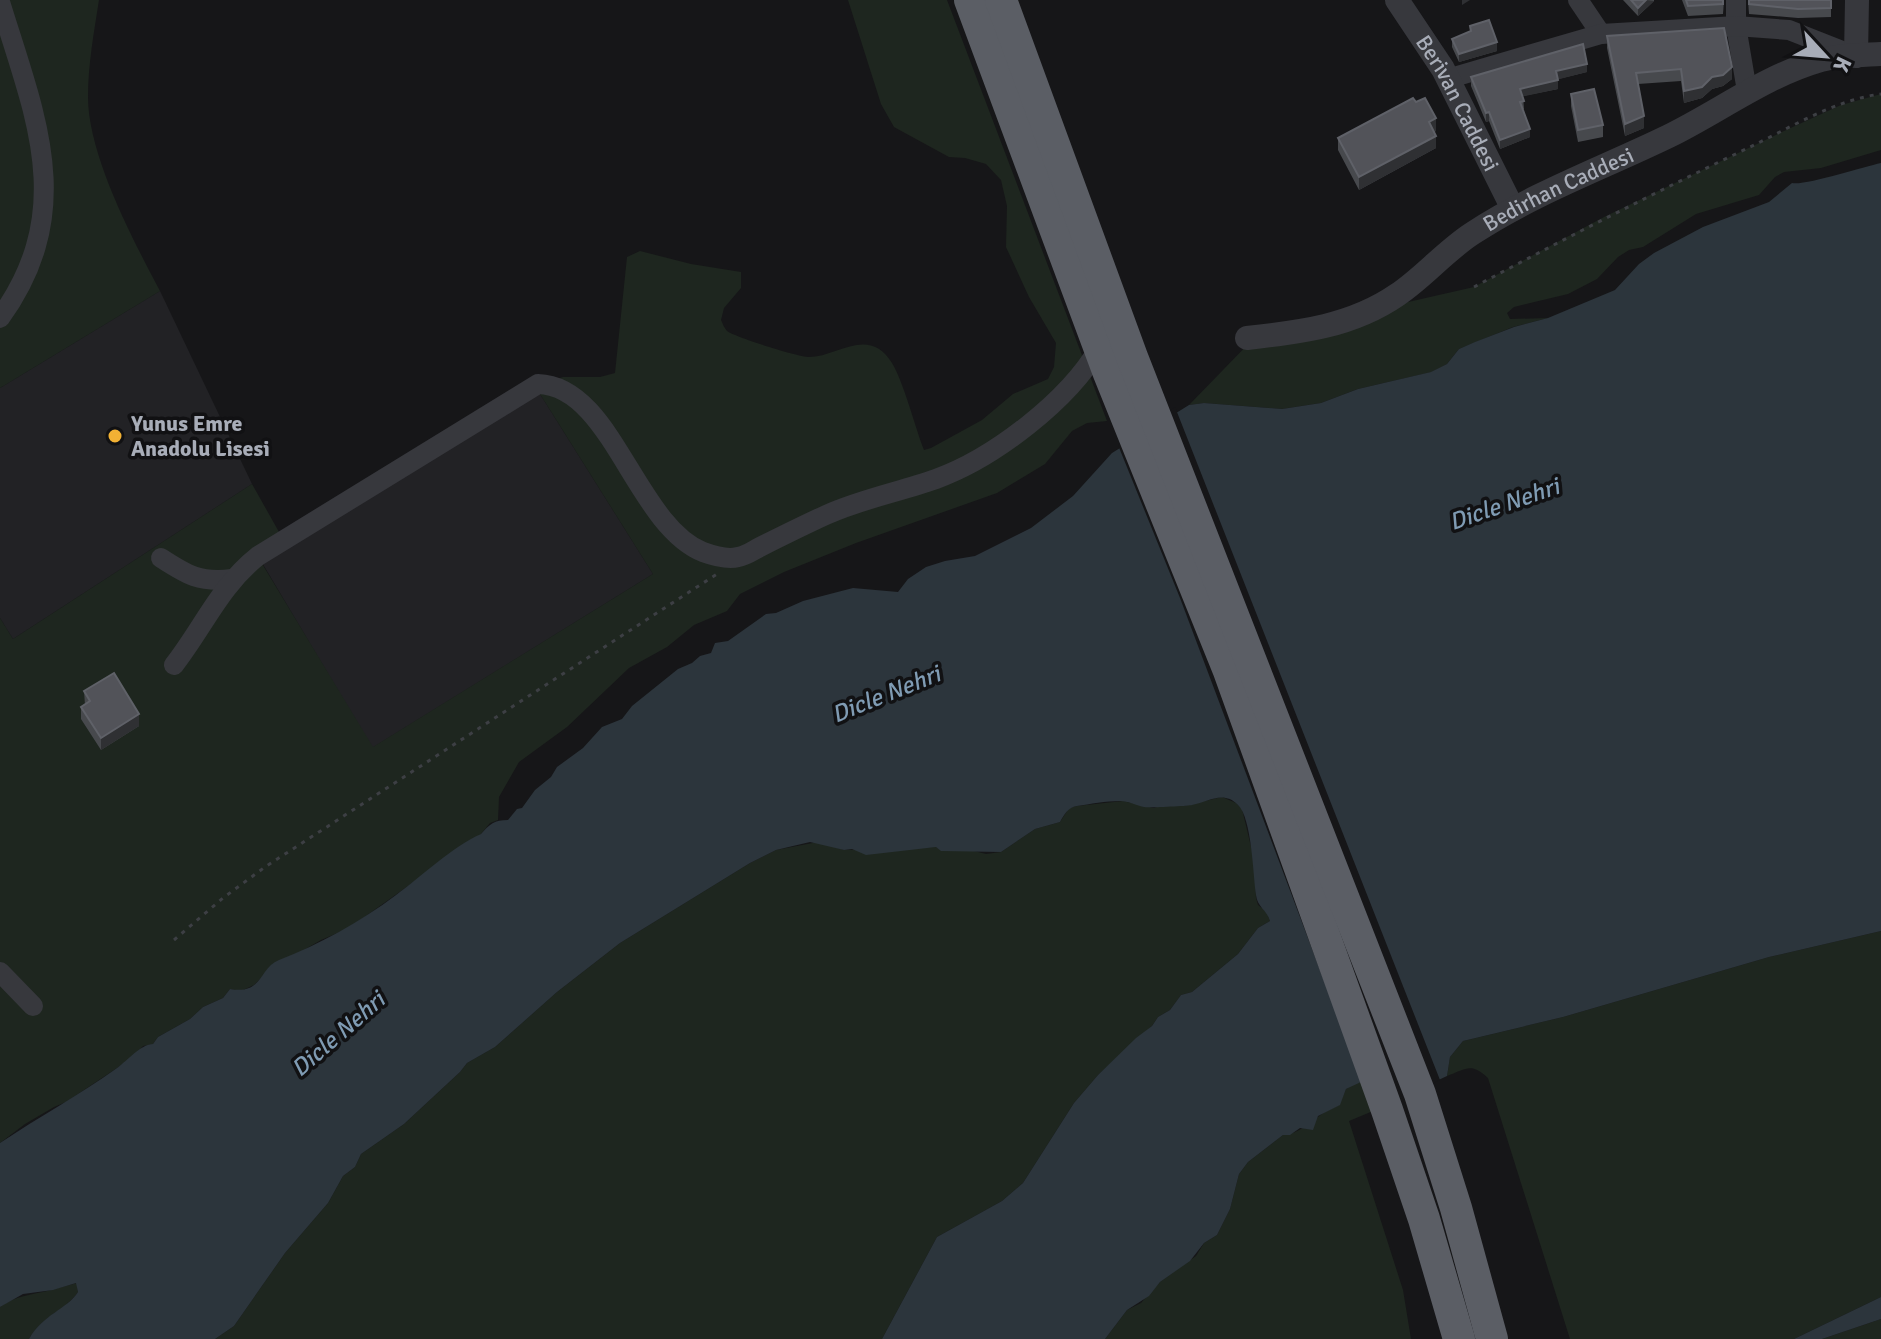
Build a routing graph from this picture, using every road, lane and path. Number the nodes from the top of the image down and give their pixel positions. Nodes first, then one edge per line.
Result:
1 (970, 0) edge
2 (1001, 0) edge
3 (1397, 0) edge
4 (1578, 0) edge
5 (1736, 0) edge
6 (1857, 0) edge
7 (0, 2) edge
8 (1736, 26) junction
9 (1601, 34) junction
10 (1881, 54) edge
11 (1856, 56) junction
12 (1447, 79) junction
13 (1747, 91) junction
14 (1881, 94) edge
15 (1513, 209) junction
16 (1474, 287) dead end
17 (0, 318) edge
18 (1247, 338) dead end
19 (1113, 359) junction
20 (739, 557) junction
21 (161, 558) dead end
22 (232, 579) junction
23 (174, 665) dead end
24 (174, 940) dead end
25 (0, 972) edge
26 (33, 1006) dead end
27 (1459, 1339) edge
28 (1492, 1339) edge

1 - 19 highway
2 - 19 highway
3 - 12 street, Berivan Caddesi
4 - 9 street
5 - 8 street
6 - 11 street
7 - 17 street
8 - 9 street
8 - 11 street
8 - 13 street
9 - 12 street
10 - 11 street, Bedirhan Caddesi
11 - 13 street, Bedirhan Caddesi
12 - 15 street, Berivan Caddesi
13 - 15 street, Bedirhan Caddesi
14 - 16 path
15 - 18 street, Bedirhan Caddesi
19 - 20 street
19 - 27 highway
19 - 28 highway
20 - 22 street
20 - 24 path
21 - 22 street
22 - 23 street
25 - 26 street

